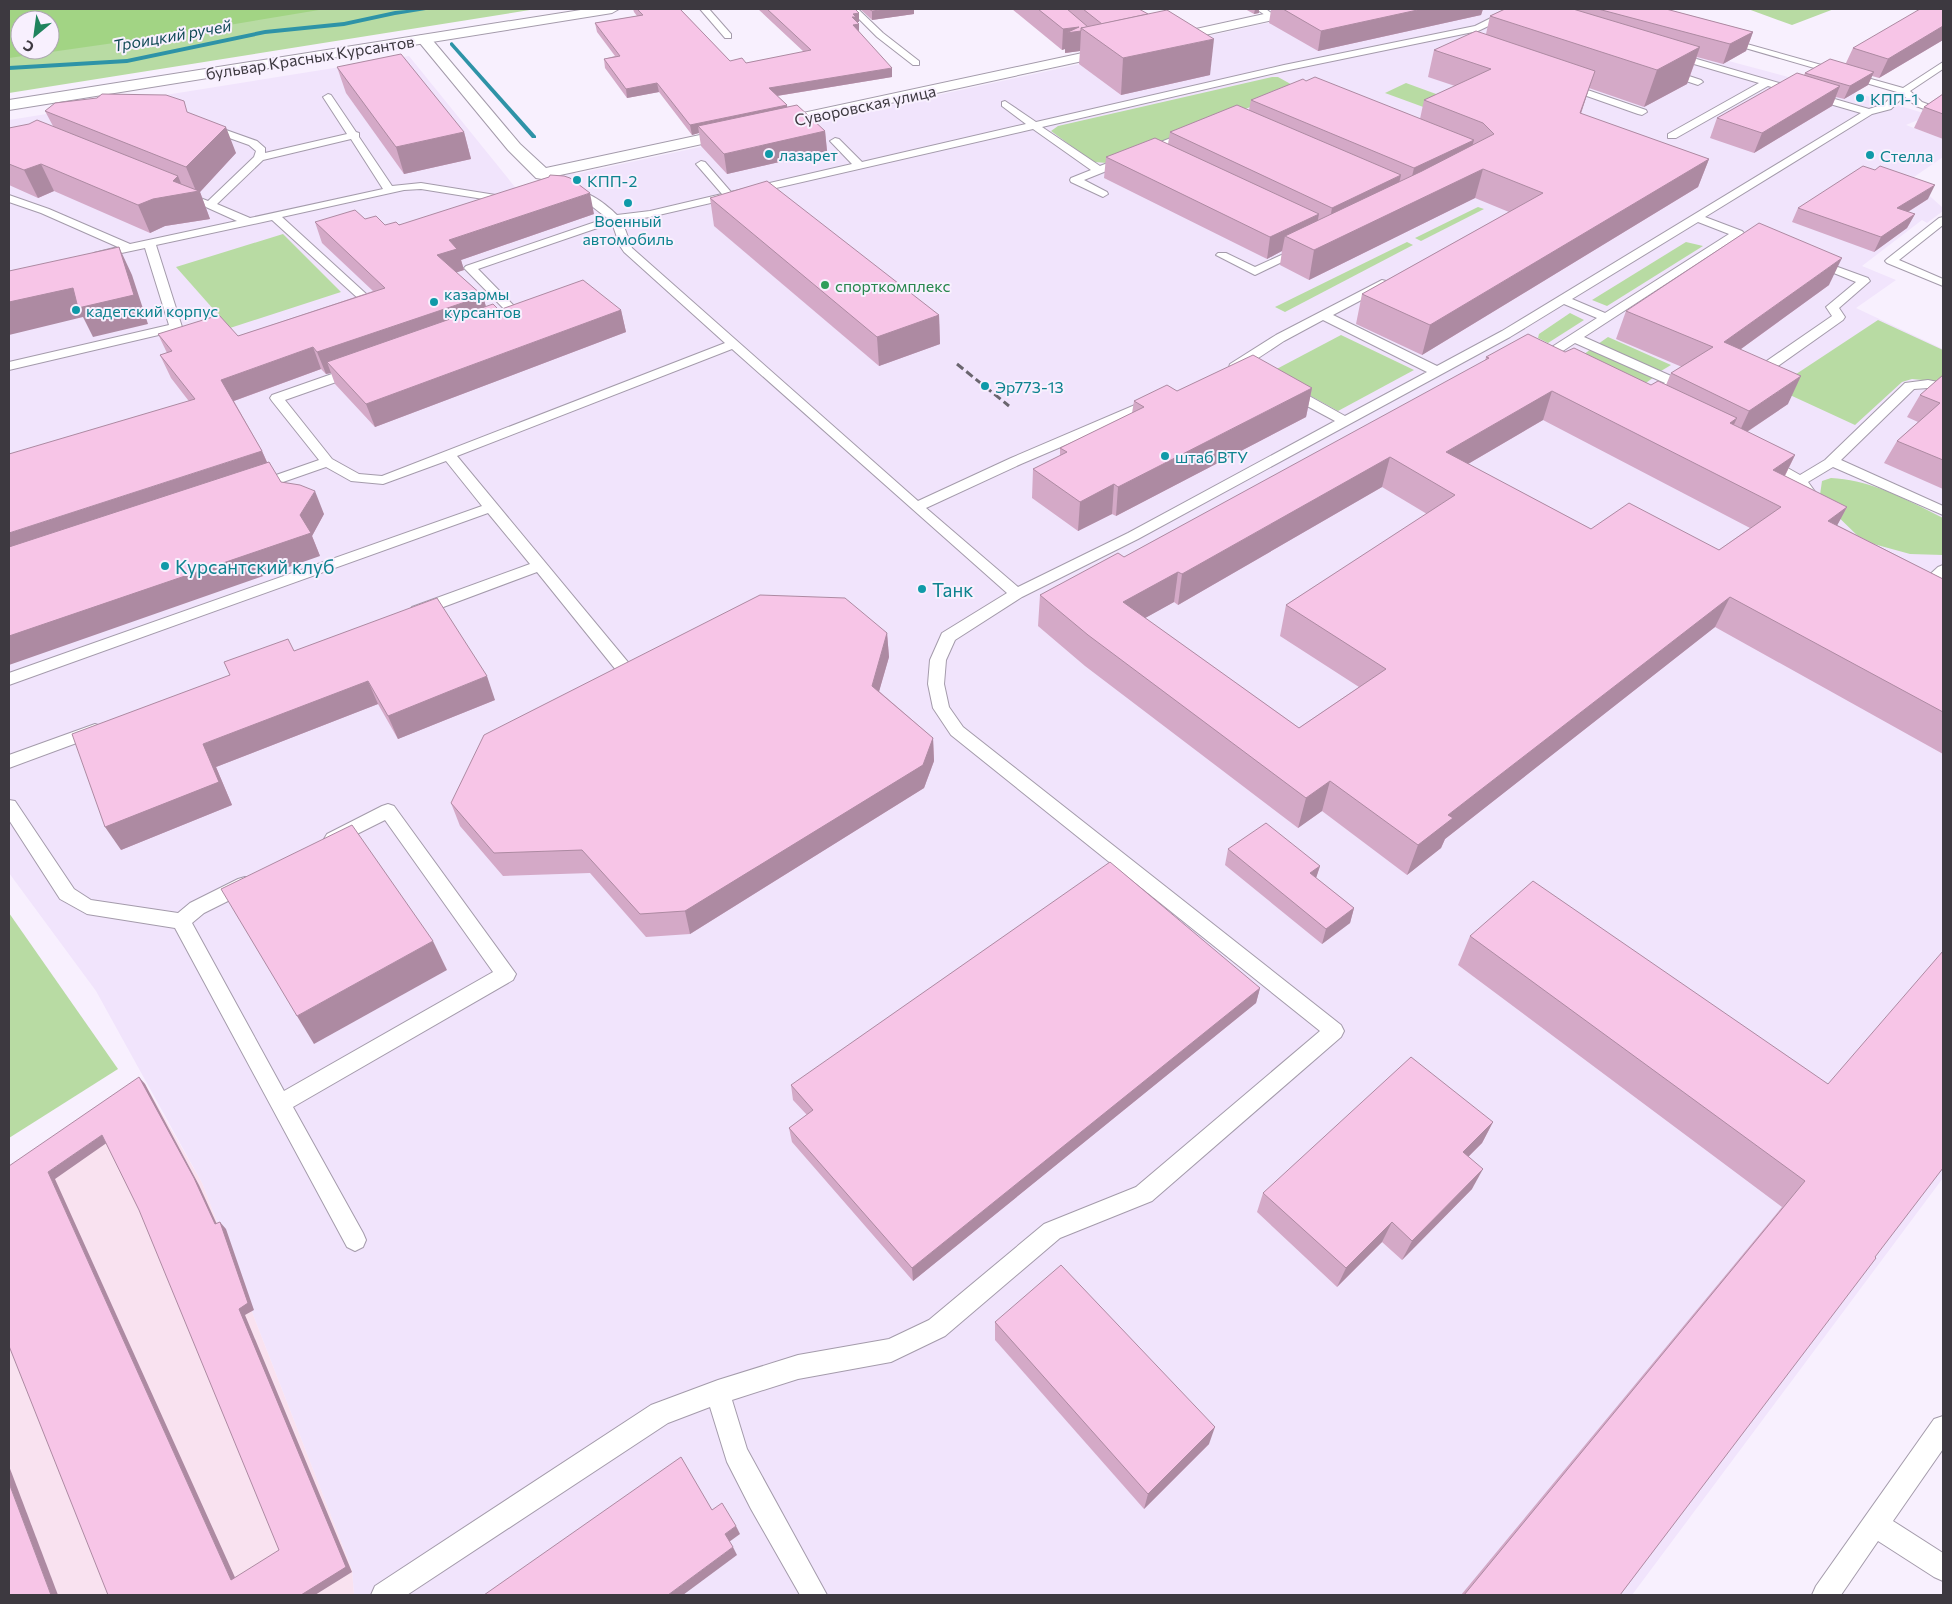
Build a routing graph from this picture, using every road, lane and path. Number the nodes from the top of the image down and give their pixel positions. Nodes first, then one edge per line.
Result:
1 (612, 9) edge
2 (704, 9) edge
3 (853, 9) edge
4 (1305, 9) edge
5 (1266, 12) edge
6 (1524, 16) edge
7 (1478, 28) junction
8 (1498, 29) dead end
9 (728, 36) dead end
10 (1429, 38) junction
11 (424, 39) junction
12 (1720, 40) edge
13 (1150, 42) edge
14 (1448, 45) edge
15 (1132, 47) edge
16 (1666, 53) edge
17 (916, 63) dead end
18 (1702, 63) junction
19 (1943, 66) edge
20 (1654, 67) edge
21 (1274, 71) junction
22 (1683, 76) junction
23 (1290, 79) dead end
24 (1698, 82) dead end
25 (1768, 82) junction
26 (1559, 84) edge
27 (1904, 91) junction
28 (328, 97) dead end
29 (1005, 104) dead end
30 (9, 105) edge
31 (1642, 112) dead end
32 (1869, 112) junction
33 (1943, 113) edge
34 (198, 123) edge
35 (1034, 125) junction
36 (1196, 132) edge
37 (355, 135) junction
38 (1672, 136) dead end
39 (835, 141) dead end
40 (259, 158) junction
41 (702, 164) dead end
42 (859, 166) junction
43 (1099, 170) junction
44 (390, 190) junction
45 (556, 190) edge
46 (175, 191) edge
47 (1103, 194) dead end
48 (729, 196) junction
49 (9, 198) edge
50 (521, 199) edge
51 (210, 205) junction
52 (274, 216) junction
53 (1696, 217) junction
54 (614, 219) junction
55 (1943, 220) edge
56 (248, 222) junction
57 (1738, 233) junction
58 (1754, 239) edge
59 (150, 244) junction
60 (1312, 244) edge
61 (129, 248) junction
62 (1222, 255) dead end
63 (1800, 256) edge
64 (83, 258) edge
65 (1392, 278) edge
66 (1943, 283) edge
67 (1563, 299) junction
68 (341, 311) edge
69 (1322, 315) junction
70 (1606, 318) junction
71 (488, 324) edge
72 (1506, 334) junction
73 (1575, 338) junction
74 (1523, 342) edge
75 (734, 344) junction
76 (1566, 364) edge
77 (9, 366) edge
78 (369, 366) edge
79 (1763, 370) edge
80 (1436, 371) junction
81 (1224, 372) edge
82 (1276, 383) edge
83 (1943, 387) edge
84 (1169, 395) edge
85 (1652, 397) edge
86 (1344, 421) junction
87 (449, 456) junction
88 (1756, 457) edge
89 (1832, 461) junction
90 (328, 462) junction
91 (1800, 481) junction
92 (243, 490) edge
93 (918, 506) junction
94 (492, 508) junction
95 (1943, 511) edge
96 (1827, 516) edge
97 (540, 566) junction
98 (1915, 571) edge
99 (1938, 574) edge
100 (1017, 594) junction
101 (1914, 596) edge
102 (403, 616) edge
103 (626, 671) edge
104 (9, 679) edge
105 (110, 725) edge
106 (9, 762) edge
107 (9, 806) edge
108 (319, 846) edge
109 (258, 877) edge
110 (181, 921) junction
111 (280, 1104) junction
112 (355, 1240) dead end
113 (718, 1392) junction
114 (1943, 1428) edge
115 (1875, 1524) junction
116 (1943, 1568) edge
117 (384, 1595) edge
118 (814, 1595) edge
119 (1825, 1595) edge

1 - 11 street, бульвар Красных Курсантов
2 - 9 lane
3 - 17 lane
4 - 5 street
5 - 13 street
6 - 7 lane
7 - 8 lane
7 - 10 lane
10 - 14 lane
10 - 21 lane
11 - 15 street, Суворовская улица
11 - 30 street, бульвар Красных Курсантов
12 - 27 lane
16 - 18 lane
18 - 22 lane
18 - 25 lane
19 - 27 lane
20 - 22 lane
21 - 23 lane
21 - 35 lane
22 - 24 lane
25 - 32 lane
25 - 38 lane
26 - 31 lane
27 - 32 lane
27 - 33 lane
28 - 37 lane
29 - 35 lane
32 - 53 lane
34 - 40 lane
35 - 42 lane
35 - 43 lane
36 - 43 lane
37 - 40 lane
37 - 44 lane
39 - 42 lane
40 - 51 lane
41 - 48 lane
42 - 48 lane
43 - 47 lane
44 - 50 lane
44 - 52 lane
45 - 54 lane
46 - 51 lane
48 - 54 lane
49 - 61 lane
51 - 56 lane
52 - 56 lane
52 - 68 lane
53 - 57 lane
53 - 67 lane
54 - 71 lane
54 - 75 lane
55 - 66 lane
56 - 59 lane
57 - 58 lane
57 - 70 lane
59 - 61 lane
59 - 77 lane
60 - 62 lane
61 - 64 lane
63 - 79 lane
65 - 69 lane
67 - 70 lane
67 - 72 lane
69 - 80 lane
69 - 81 lane
70 - 73 lane
72 - 74 lane
72 - 80 lane
73 - 76 lane
73 - 85 lane
75 - 87 lane
75 - 93 lane
78 - 90 lane
80 - 86 lane
82 - 86 lane
83 - 89 lane
84 - 93 lane
86 - 100 lane
87 - 90 lane
87 - 94 lane
88 - 91 lane
89 - 91 lane
89 - 95 lane
90 - 92 lane
91 - 96 lane
93 - 100 lane
94 - 97 lane
94 - 104 lane
97 - 102 lane
97 - 103 lane
98 - 99 lane
99 - 101 lane
100 - 113 lane
105 - 106 lane
107 - 110 lane
108 - 111 lane
109 - 110 lane
110 - 111 lane
111 - 112 lane
113 - 117 lane
113 - 118 lane
114 - 115 lane
115 - 116 lane
115 - 119 lane

